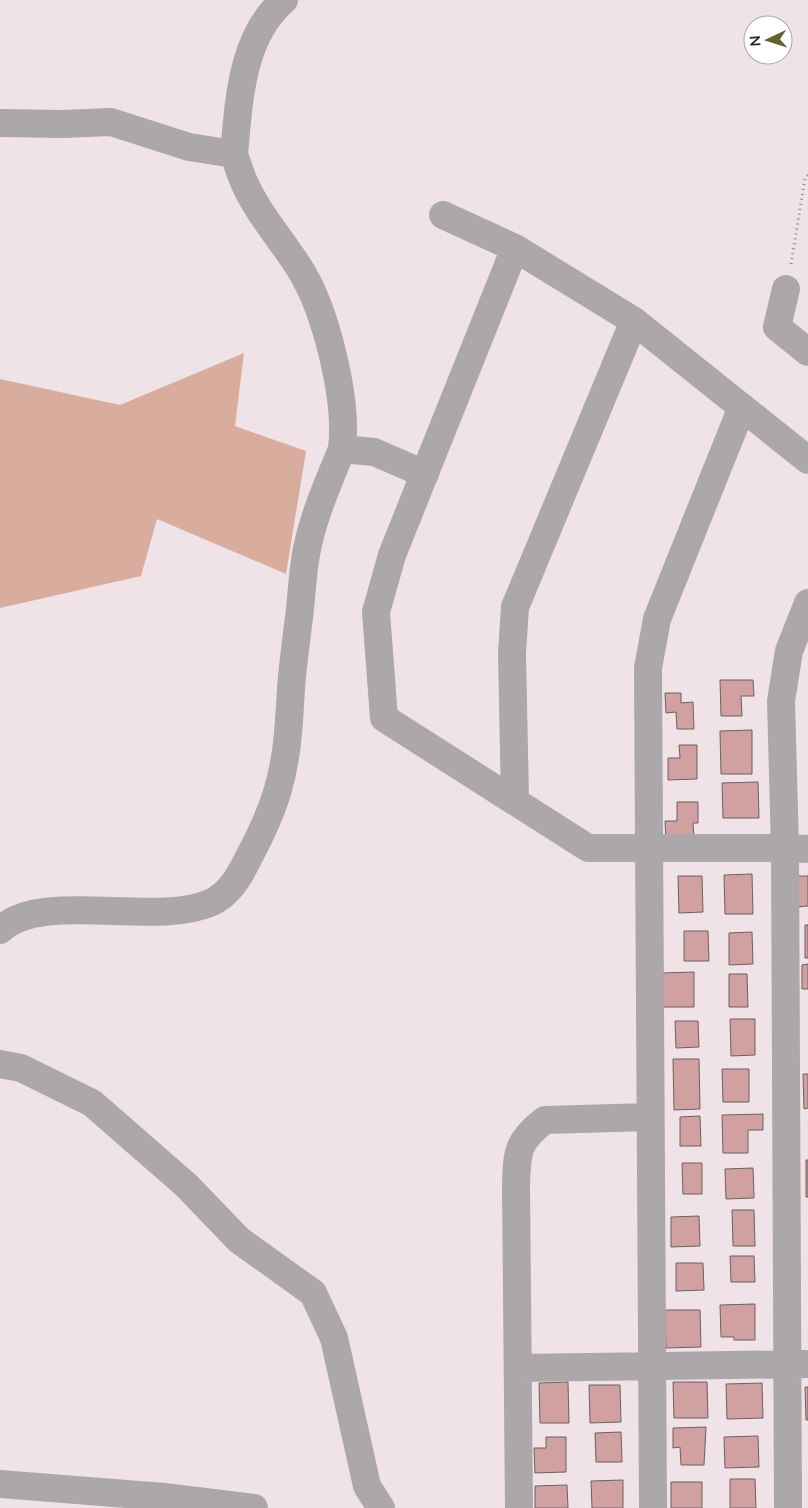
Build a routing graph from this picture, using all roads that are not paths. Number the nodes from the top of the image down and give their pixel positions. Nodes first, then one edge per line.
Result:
1 (284, 0) edge
2 (0, 122) edge
3 (234, 154) junction
4 (443, 214) dead end
5 (515, 248) junction
6 (786, 289) road end
7 (634, 321) junction
8 (808, 352) edge
9 (742, 407) junction
10 (342, 449) junction
11 (808, 460) edge
12 (425, 474) junction
13 (808, 603) edge
14 (515, 801) junction
15 (796, 848) edge
16 (649, 849) junction
17 (0, 930) edge
18 (0, 1064) edge
19 (650, 1117) junction
20 (798, 1364) edge
21 (652, 1366) junction
22 (519, 1368) junction
23 (0, 1484) edge
24 (254, 1508) edge
25 (381, 1508) edge
26 (519, 1508) edge
27 (654, 1508) edge
28 (788, 1508) edge

1 - 3 street
2 - 3 street
3 - 10 street
4 - 5 street
5 - 7 street
5 - 12 street
6 - 8 street
7 - 9 street
7 - 14 street
9 - 11 street
9 - 16 street
10 - 12 street
10 - 17 street
12 - 14 street
13 - 15 street
14 - 16 street
15 - 16 street
15 - 20 street
16 - 19 street
18 - 25 street
19 - 21 street
19 - 22 street
20 - 21 street
20 - 28 street
21 - 22 street
21 - 27 street
22 - 26 street
23 - 24 street

